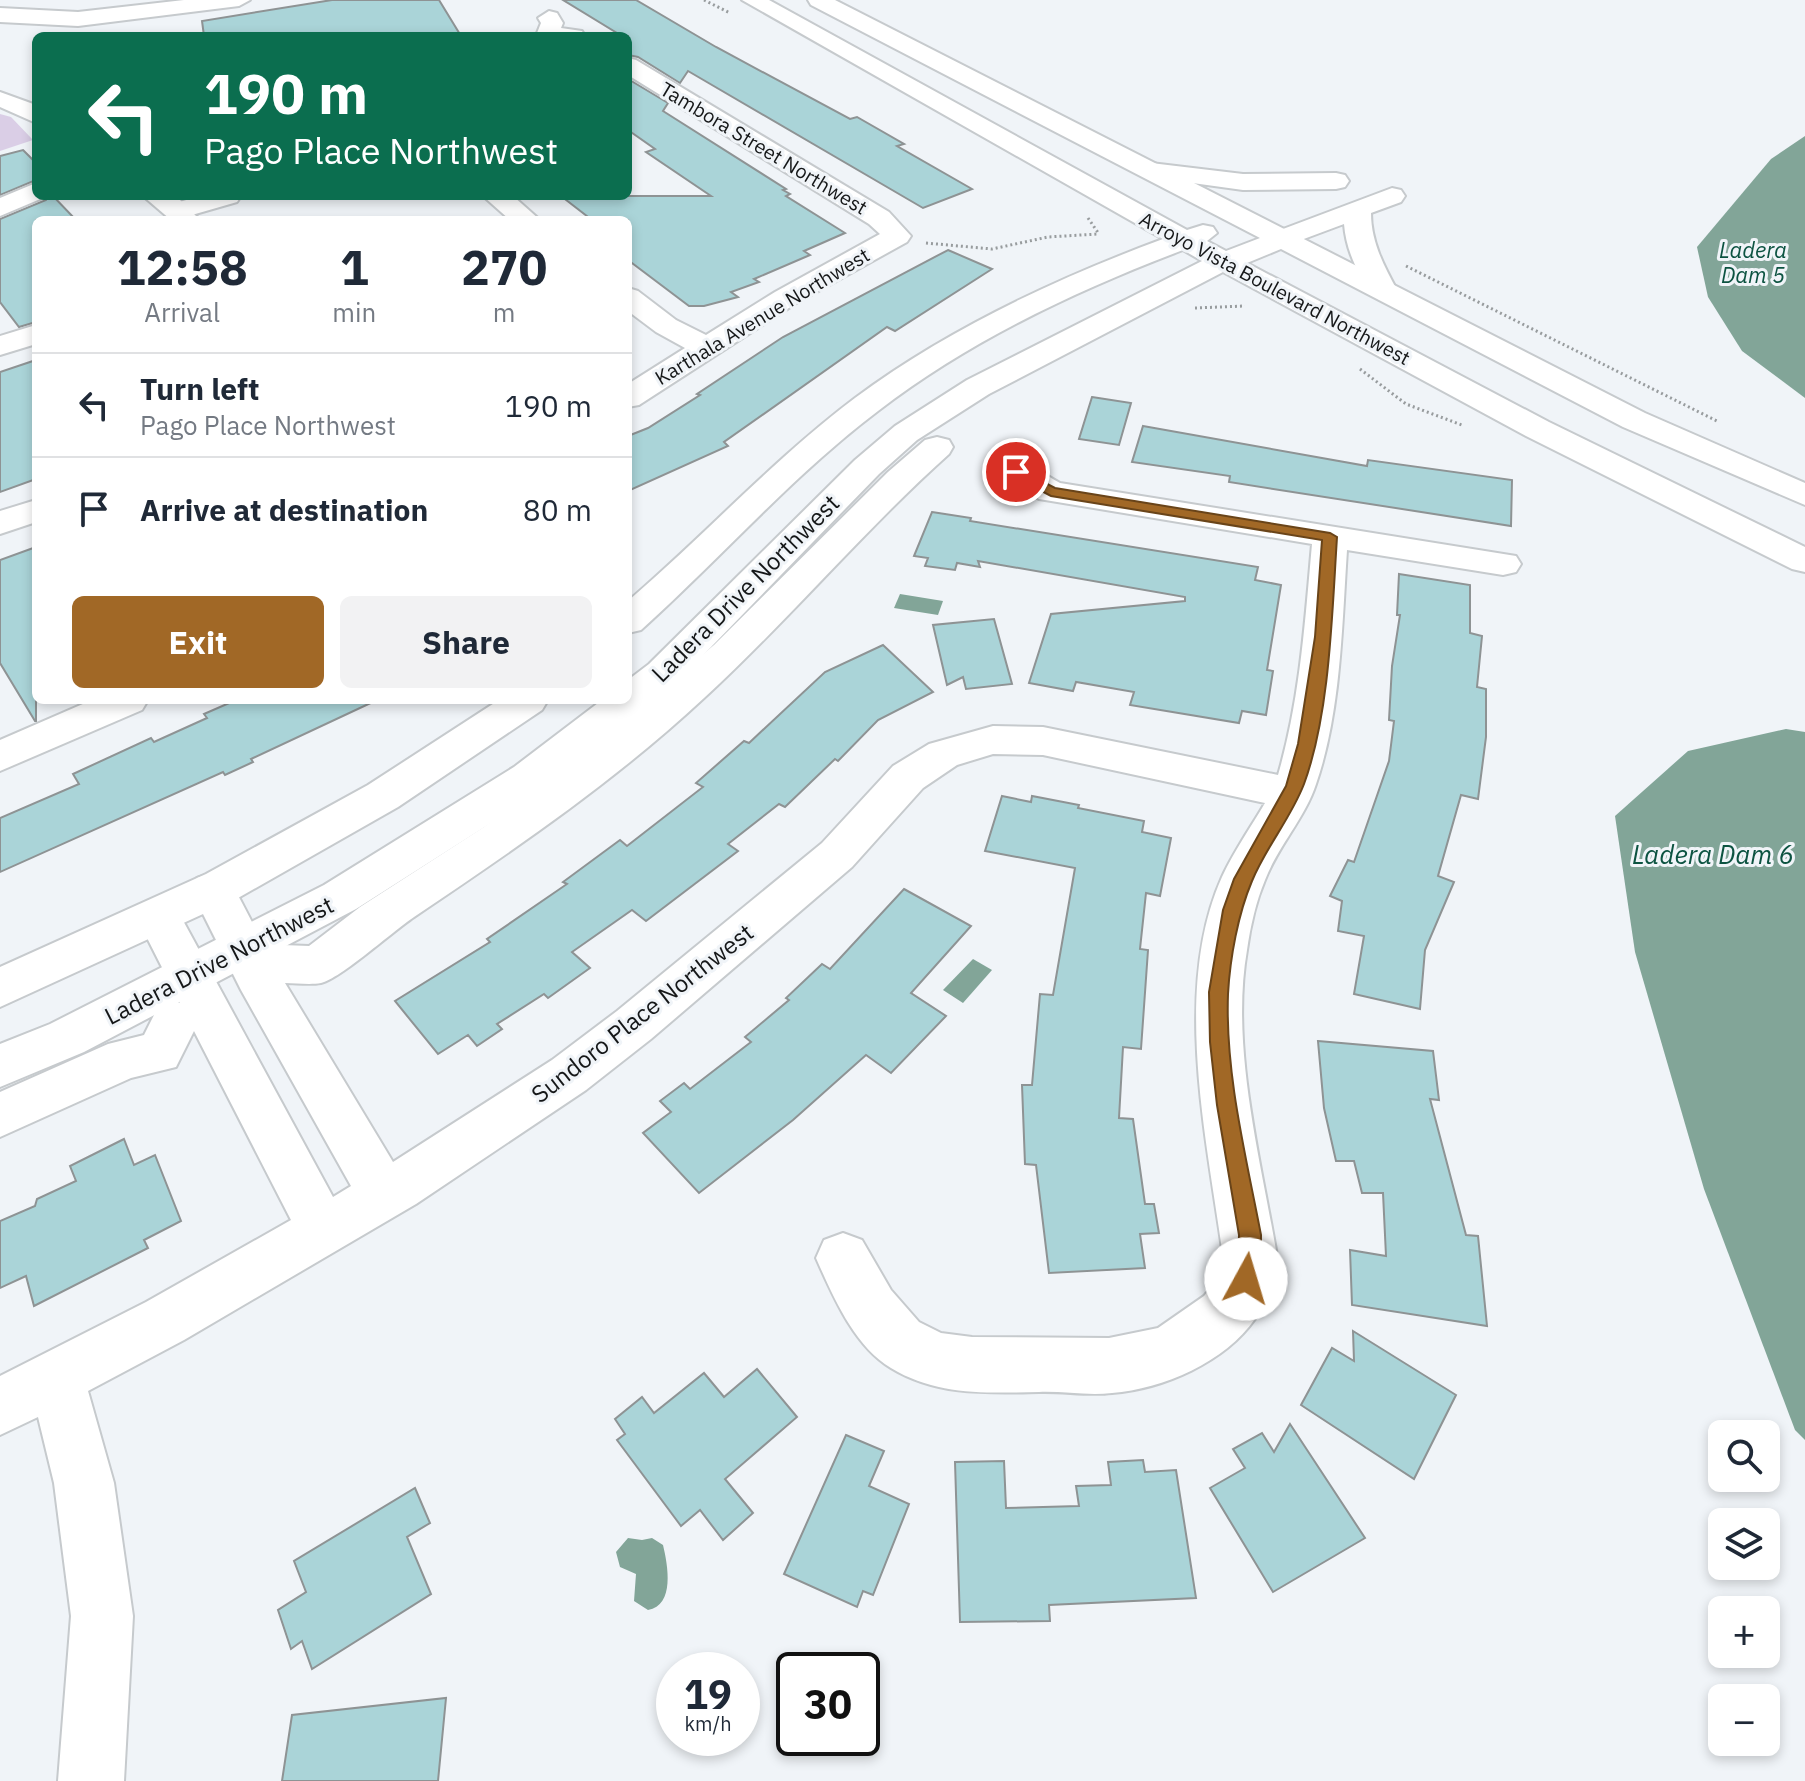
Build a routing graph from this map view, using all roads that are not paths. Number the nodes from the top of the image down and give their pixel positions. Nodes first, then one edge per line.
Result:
1 (239, 0) edge
2 (753, 0) edge
3 (819, 0) edge
4 (3, 18) edge
5 (632, 67) edge
6 (0, 99) edge
7 (32, 113) edge
8 (997, 135) junction
9 (1151, 171) junction
10 (32, 193) edge
11 (1392, 196) dead end
12 (211, 200) edge
13 (501, 200) edge
14 (0, 208) edge
15 (173, 209) edge
16 (1358, 209) junction
17 (522, 216) edge
18 (1243, 218) junction
19 (1285, 238) junction
20 (909, 239) joint
21 (1183, 240) junction
22 (1226, 262) junction
23 (1067, 288) junction
24 (1383, 290) junction
25 (632, 300) edge
26 (1322, 313) junction
27 (32, 335) edge
28 (0, 346) edge
29 (705, 347) junction
30 (1043, 351) junction
31 (632, 395) edge
32 (937, 447) dead end
33 (1016, 472) dead end
34 (1805, 495) edge
35 (32, 511) edge
36 (0, 523) edge
37 (1330, 537) junction
38 (1805, 561) edge
39 (1503, 564) dead end
40 (632, 618) edge
41 (645, 666) edge
42 (119, 704) edge
43 (522, 704) edge
44 (606, 704) edge
45 (0, 756) edge
46 (1291, 793) junction
47 (213, 890) junction
48 (158, 916) junction
49 (262, 956) junction
50 (189, 975) junction
51 (0, 988) edge
52 (175, 1021) dead end
53 (0, 1066) edge
54 (0, 1115) edge
55 (384, 1195) junction
56 (323, 1230) junction
57 (843, 1258) dead end
58 (56, 1378) junction
59 (0, 1406) edge
60 (91, 1781) edge

1 - 4 street
2 - 8 street, Arroyo Vista Boulevard Northwest
3 - 9 street, Arroyo Vista Boulevard Northwest
5 - 20 street, Tambora Street Northwest
6 - 7 street
8 - 21 street, Arroyo Vista Boulevard Northwest
8 - 23 street
9 - 18 street, Arroyo Vista Boulevard Northwest
9 - 18 street
10 - 14 street
11 - 16 street, Ladera Drive Northwest
12 - 15 street
13 - 17 street
16 - 19 street, Ladera Drive Northwest
16 - 24 street
18 - 19 street, Arroyo Vista Boulevard Northwest
18 - 21 street
19 - 22 street, Ladera Drive Northwest
19 - 24 street, Arroyo Vista Boulevard Northwest
20 - 29 street, Karthala Avenue Northwest
21 - 22 street, Arroyo Vista Boulevard Northwest
21 - 23 street
22 - 26 street, Arroyo Vista Boulevard Northwest
22 - 30 street, Ladera Drive Northwest
23 - 40 street
24 - 34 street, Arroyo Vista Boulevard Northwest
25 - 29 street
26 - 30 street
26 - 38 street, Arroyo Vista Boulevard Northwest
27 - 28 street
29 - 31 street, Karthala Avenue Northwest
30 - 41 street, Ladera Drive Northwest
32 - 49 street
33 - 37 street
35 - 36 street
37 - 39 street
37 - 46 street
42 - 45 street
43 - 47 street
44 - 49 street, Ladera Drive Northwest
46 - 55 street, Sundoro Place Northwest
46 - 57 street
47 - 48 street
47 - 49 street
48 - 50 street
48 - 51 street
49 - 50 street, Ladera Drive Northwest
49 - 55 street
50 - 53 street, Ladera Drive Northwest
50 - 56 street
52 - 54 street
55 - 56 street, Sundoro Place Northwest
56 - 58 street, Sundoro Place Northwest
58 - 59 street, Sundoro Place Northwest
58 - 60 street

